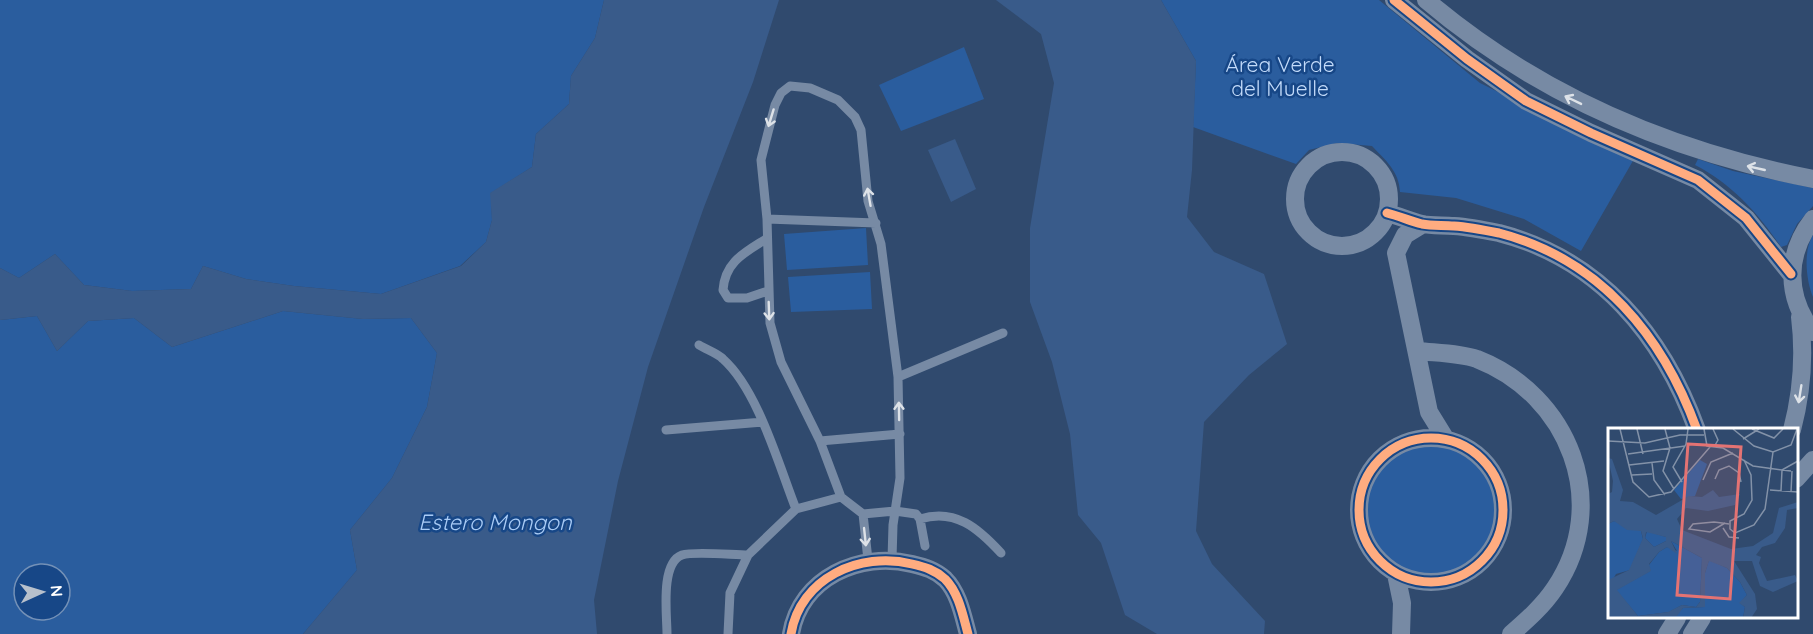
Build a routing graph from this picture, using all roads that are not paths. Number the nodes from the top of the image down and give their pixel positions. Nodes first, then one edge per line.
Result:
1 (1394, 0) edge
2 (1426, 0) edge
3 (1672, 141) junction
4 (1663, 165) junction
5 (1813, 179) edge
6 (1387, 213) junction
7 (767, 219) junction
8 (1813, 219) edge
9 (876, 223) junction
10 (1423, 224) junction
11 (1371, 236) junction
12 (766, 239) junction
13 (1396, 253) junction
14 (1791, 274) junction
15 (768, 291) junction
16 (1800, 315) junction
17 (1813, 332) edge
18 (1004, 333) dead end
19 (699, 345) dead end
20 (1418, 351) junction
21 (898, 377) junction
22 (1429, 412) junction
23 (763, 422) junction
24 (1696, 428) edge
25 (1792, 428) edge
26 (666, 430) dead end
27 (900, 434) junction
28 (1420, 437) junction
29 (1445, 438) junction
30 (820, 441) junction
31 (1813, 460) edge
32 (1798, 478) edge
33 (841, 497) junction
34 (796, 509) junction
35 (895, 511) junction
36 (863, 514) junction
37 (920, 519) junction
38 (925, 546) dead end
39 (1001, 552) dead end
40 (748, 555) junction
41 (892, 559) junction
42 (868, 560) junction
43 (1396, 574) junction
44 (1425, 582) junction
45 (1402, 613) junction
46 (1676, 619) edge
47 (1701, 619) edge
48 (792, 626) edge
49 (667, 634) edge
50 (728, 634) edge
51 (968, 634) edge
52 (1401, 634) edge
53 (1511, 634) edge
54 (1667, 634) edge
55 (1692, 634) edge

1 - 4 street
3 -> 2 street
3 - 4 street
5 -> 3 street
4 - 14 street
6 - 10 street
6 - 11 street
6 - 11 street
7 - 9 lane
9 -> 7 lane
7 - 12 lane
8 - 14 street
9 - 21 lane
10 - 13 street
10 - 24 street
11 - 13 street
12 - 15 lane
12 - 15 lane
13 - 20 street
14 - 16 street
15 -> 30 lane
16 - 17 street
16 -> 25 street
18 - 21 lane
19 - 23 lane
20 - 22 street
20 - 53 street
27 -> 21 lane
22 - 28 street
22 - 29 street
23 - 26 lane
23 - 34 lane
27 - 30 lane
27 - 35 lane
28 - 29 street
28 - 43 street
29 - 44 street
30 - 33 lane
31 - 32 street
33 - 34 lane
33 - 36 lane
34 - 40 lane
35 - 36 lane
35 - 37 lane
35 - 41 lane
36 -> 42 lane
37 - 38 lane
37 - 39 lane
40 - 49 lane
40 - 50 lane
41 - 42 street
41 - 51 street
42 - 48 street
43 - 44 street
43 - 45 street
44 - 45 street
45 - 52 street
46 - 54 street
47 - 55 street

